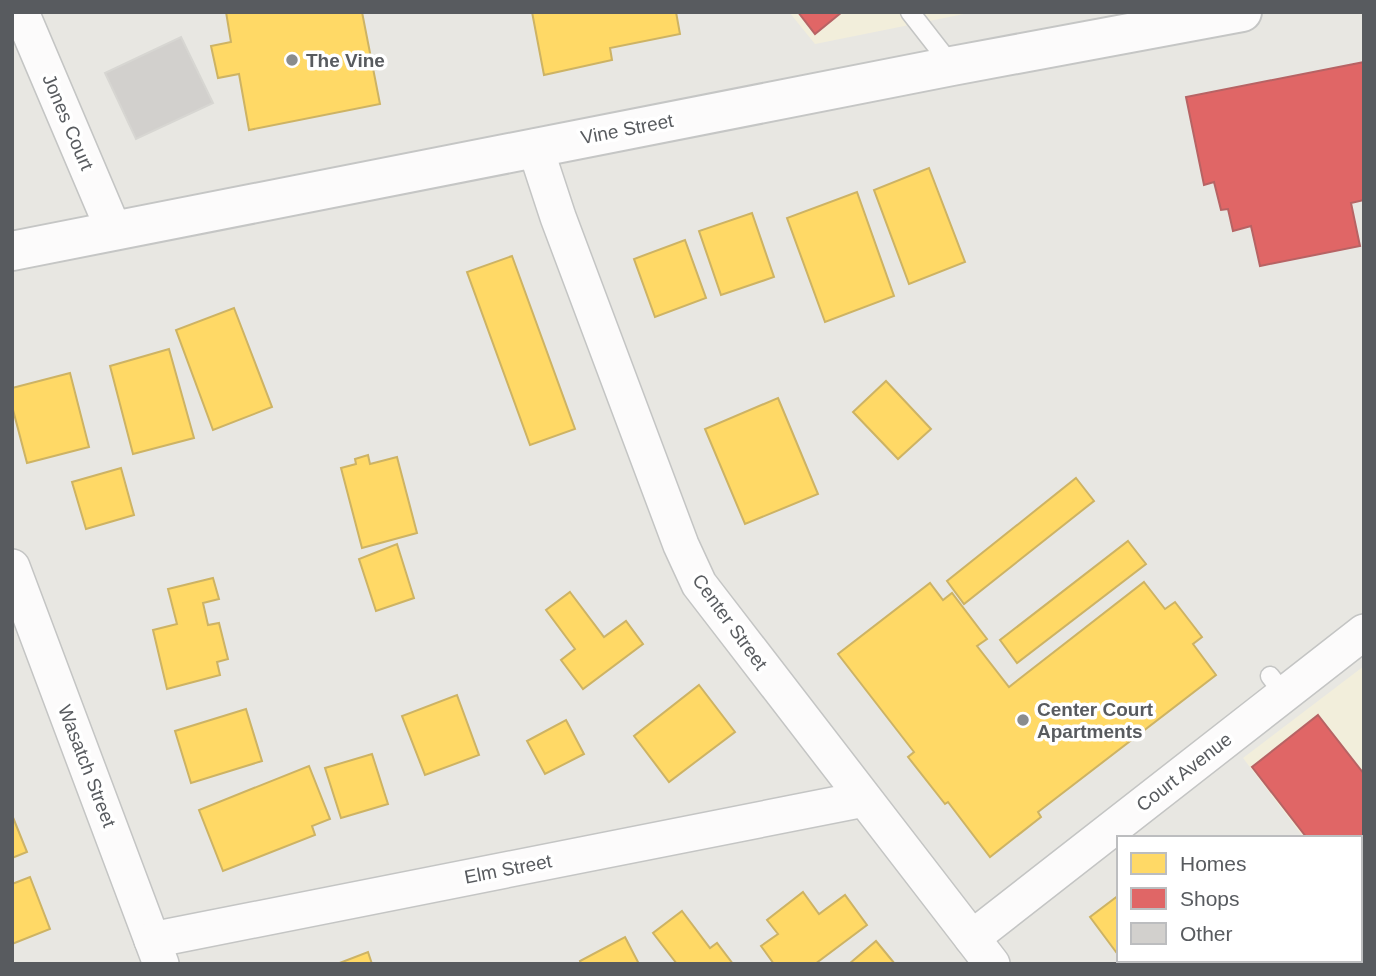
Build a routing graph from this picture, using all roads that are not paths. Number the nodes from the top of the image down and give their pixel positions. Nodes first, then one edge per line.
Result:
1 (21, 12) edge
2 (910, 12) edge
3 (1242, 12) edge
4 (1188, 17) edge
5 (1144, 20) edge
6 (951, 66) junction
7 (535, 148) junction
8 (114, 231) junction
9 (12, 251) edge
10 (12, 567) edge
11 (1364, 632) edge
12 (864, 799) junction
13 (982, 951) edge
14 (157, 952) edge

1 - 8 street, Jones Court
2 - 6 lane
3 - 4 street, Vine Street
4 - 5 street, Vine Street
5 - 6 street, Vine Street
6 - 7 street, Vine Street
7 - 8 street, Vine Street
7 - 12 street, Center Street
8 - 9 street, Vine Street
10 - 14 street, Wasatch Street
11 - 13 street, Court Avenue
12 - 13 street, Center Street
12 - 14 street, Elm Street

